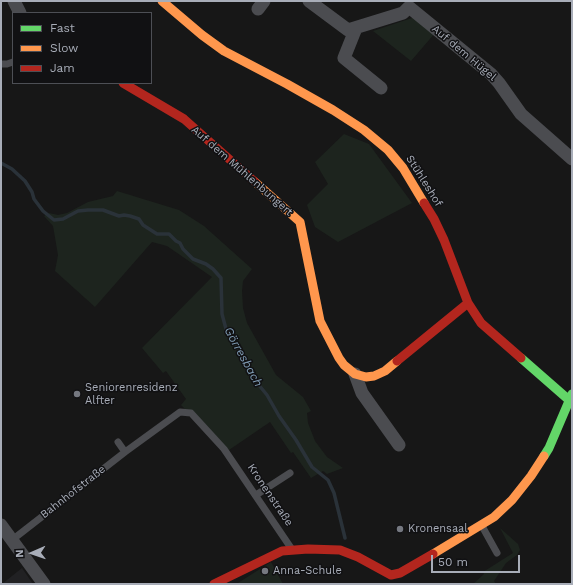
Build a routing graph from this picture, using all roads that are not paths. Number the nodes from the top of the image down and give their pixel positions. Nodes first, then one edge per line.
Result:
1 (14, 1) edge
2 (162, 1) edge
3 (309, 1) edge
4 (20, 12) edge
5 (356, 28) junction
6 (12, 62) edge
7 (1, 64) edge
8 (125, 84) edge
9 (381, 88) dead end
10 (572, 159) edge
11 (468, 303) junction
12 (356, 374) junction
13 (571, 401) edge
14 (558, 428) junction
15 (572, 428) edge
16 (118, 442) dead end
17 (399, 445) dead end
18 (125, 452) junction
19 (227, 454) joint
20 (290, 473) dead end
21 (256, 495) junction
22 (1, 525) edge
23 (481, 526) junction
24 (12, 540) junction
25 (293, 550) junction
26 (497, 553) dead end
27 (44, 584) edge
28 (214, 584) edge

1 - 4 street
2 - 11 street, Stühleshof
3 - 5 street
5 - 9 street
5 - 10 street, Auf dem Hügel
6 - 7 lane
8 - 12 street, Auf dem Mühlenbungert
11 - 12 street
11 - 13 street, Stühleshof
12 - 17 street
13 - 14 street
14 - 15 street
14 - 23 street
16 - 18 lane
18 - 19 lane, Bahnhofstraße
18 - 24 lane, Bahnhofstraße
19 - 21 lane, Kronenstraße
20 - 21 lane
21 - 25 lane, Kronenstraße
22 - 24 street
23 - 25 street
23 - 26 lane
24 - 27 street
25 - 28 street

